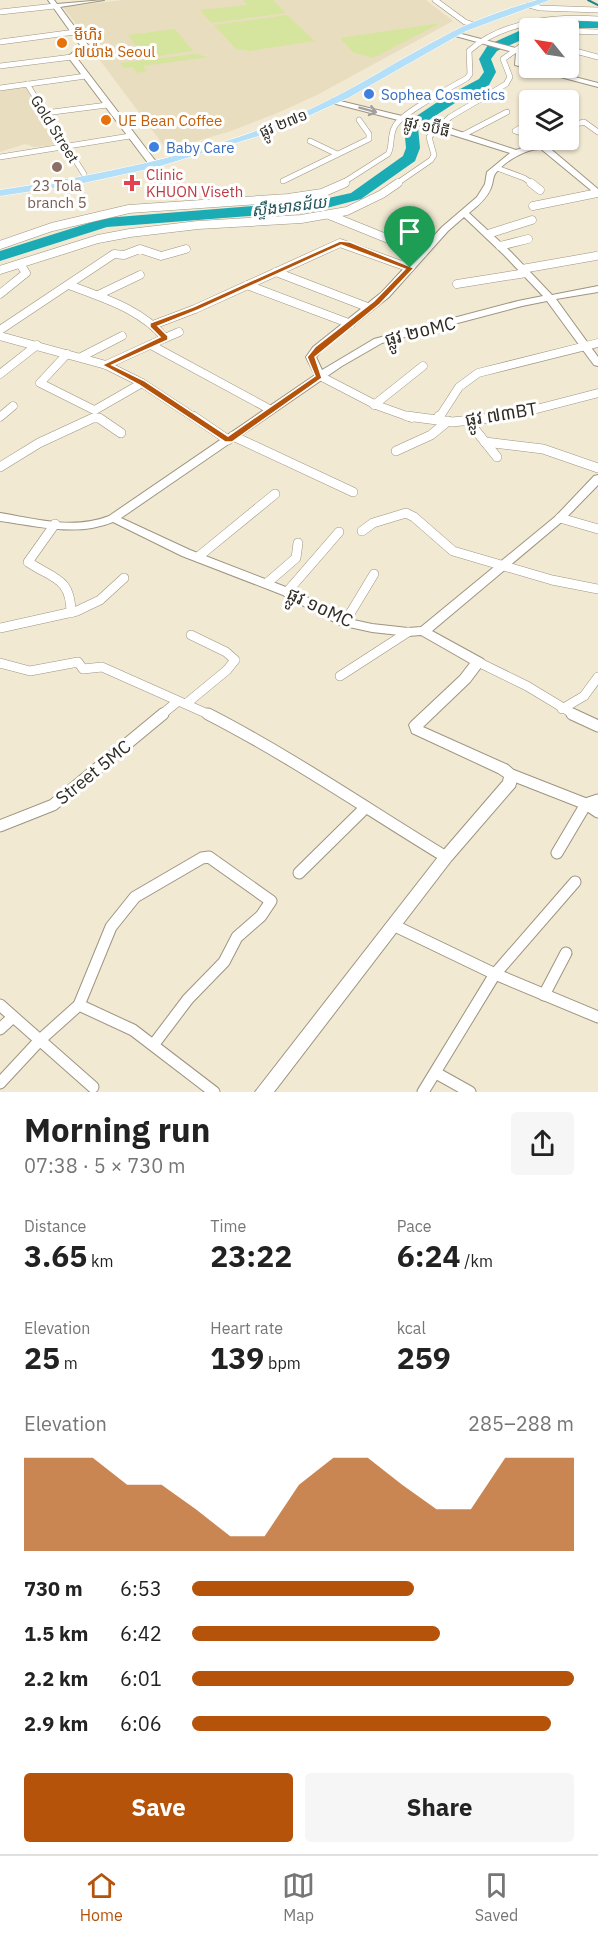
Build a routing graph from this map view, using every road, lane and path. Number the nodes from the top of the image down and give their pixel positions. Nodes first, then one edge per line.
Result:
1 (101, 0) edge
2 (435, 0) edge
3 (546, 0) edge
4 (53, 3) edge
5 (529, 3) edge
6 (598, 10) edge
7 (0, 12) edge
8 (598, 19) edge
9 (470, 24) junction
10 (579, 31) edge
11 (75, 32) junction
12 (598, 32) edge
13 (454, 34) junction
14 (0, 42) edge
15 (482, 42) junction
16 (519, 47) edge
17 (515, 50) junction
18 (519, 50) edge
19 (579, 52) edge
20 (72, 57) junction
21 (598, 57) edge
22 (519, 63) edge
23 (0, 66) edge
24 (86, 76) junction
25 (572, 78) edge
26 (27, 84) junction
27 (598, 85) edge
28 (0, 88) edge
29 (335, 101) junction
30 (107, 105) junction
31 (507, 112) dead end
32 (45, 113) junction
33 (403, 119) junction
34 (359, 120) dead end
35 (579, 123) edge
36 (439, 128) junction
37 (598, 132) edge
38 (463, 135) junction
39 (130, 136) junction
40 (310, 141) dead end
41 (66, 147) junction
42 (524, 150) edge
43 (547, 150) edge
44 (518, 153) junction
45 (337, 154) junction
46 (0, 157) edge
47 (151, 163) junction
48 (497, 168) junction
49 (84, 174) junction
50 (283, 181) dead end
51 (0, 187) edge
52 (540, 190) dead end
53 (0, 193) edge
54 (598, 193) edge
55 (533, 206) dead end
56 (464, 213) junction
57 (329, 215) junction
58 (532, 220) dead end
59 (488, 234) junction
60 (528, 239) dead end
61 (0, 244) edge
62 (500, 246) junction
63 (186, 249) dead end
64 (423, 253) junction
65 (596, 256) dead end
66 (20, 264) junction
67 (410, 268) junction
68 (0, 270) edge
69 (524, 271) junction
70 (276, 272) junction
71 (140, 275) dead end
72 (457, 284) dead end
73 (69, 285) junction
74 (247, 285) junction
75 (598, 289) edge
76 (0, 294) edge
77 (99, 295) junction
78 (549, 298) junction
79 (370, 308) junction
80 (351, 324) junction
81 (153, 325) junction
82 (0, 330) edge
83 (179, 332) dead end
84 (0, 336) edge
85 (123, 336) dead end
86 (165, 338) junction
87 (598, 343) edge
88 (37, 345) junction
89 (152, 345) junction
90 (582, 346) junction
91 (67, 354) junction
92 (81, 357) junction
93 (598, 363) edge
94 (106, 365) junction
95 (423, 366) dead end
96 (0, 374) edge
97 (320, 376) junction
98 (142, 383) junction
99 (598, 393) edge
100 (374, 405) junction
101 (13, 406) dead end
102 (271, 410) junction
103 (96, 414) junction
104 (0, 417) edge
105 (438, 419) junction
106 (448, 421) junction
107 (469, 422) junction
108 (121, 433) dead end
109 (231, 438) junction
110 (485, 442) junction
111 (396, 451) dead end
112 (497, 457) dead end
113 (0, 467) edge
114 (598, 468) edge
115 (598, 478) edge
116 (353, 492) dead end
117 (275, 494) dead end
118 (0, 517) edge
119 (112, 518) junction
120 (560, 518) junction
121 (55, 524) junction
122 (598, 529) edge
123 (362, 531) dead end
124 (339, 532) dead end
125 (298, 543) dead end
126 (198, 557) junction
127 (503, 566) junction
128 (374, 573) dead end
129 (124, 578) dead end
130 (267, 583) junction
131 (598, 589) edge
132 (287, 592) junction
133 (71, 613) junction
134 (345, 622) junction
135 (0, 628) edge
136 (424, 631) junction
137 (408, 632) junction
138 (191, 635) dead end
139 (478, 662) junction
140 (0, 663) edge
141 (340, 676) dead end
142 (598, 676) edge
143 (182, 702) junction
144 (562, 709) junction
145 (598, 726) edge
146 (512, 775) junction
147 (598, 800) edge
148 (586, 804) junction
149 (364, 808) junction
150 (598, 812) edge
151 (0, 826) edge
152 (557, 853) dead end
153 (446, 857) junction
154 (299, 873) dead end
155 (575, 882) dead end
156 (393, 926) junction
157 (566, 953) dead end
158 (495, 974) junction
159 (544, 995) junction
160 (0, 1005) edge
161 (79, 1005) junction
162 (13, 1017) junction
163 (598, 1017) edge
164 (0, 1029) edge
165 (40, 1040) junction
166 (154, 1044) junction
167 (436, 1072) junction
168 (0, 1083) edge
169 (93, 1087) dead end
170 (214, 1092) edge
171 (264, 1092) edge
172 (423, 1092) edge
173 (470, 1092) edge

1 - 4 street
2 - 9 street
3 - 5 main road, ផ្លូវ ២៧១
4 - 7 street
4 - 11 street
5 - 6 street
5 - 9 main road, ផ្លូវ ២៧១
8 - 15 street
9 - 13 main road, ផ្លូវ ២៧១
9 - 47 main road, ផ្លូវ ២៧១
10 - 12 street
11 - 14 street
11 - 20 street
13 - 15 street
13 - 29 main road, ផ្លូវ ២៧១
15 - 17 street
15 - 33 street
16 - 17 street
17 - 18 street
17 - 22 street
17 - 36 street
19 - 21 street
20 - 23 street
20 - 24 street
24 - 26 street
24 - 30 street
25 - 27 street
26 - 28 street
26 - 32 street, Gold Street
29 -> 33 street, ផ្លូវ ១ប៊ីធី
29 - 47 main road, ផ្លូវ ២៧១
30 - 32 street
30 - 39 street
31 - 38 street
32 - 41 street, Gold Street
33 - 36 street, ផ្លូវ ១ប៊ីធី
33 - 61 street
34 - 45 street
35 - 37 street
36 - 38 street, ផ្លូវ ១ប៊ីធី
36 - 57 street
38 - 44 street, ផ្លូវ ១ប៊ីធី
39 - 41 street
39 - 47 street
40 - 45 street
41 - 46 street
41 - 49 street, Gold Street
42 - 44 street
43 - 54 street
44 - 48 street
45 - 50 street
47 - 49 main road, ផ្លូវ ២៧១
47 - 53 main road, ផ្លូវ ២៧១
48 - 52 street
48 - 56 street
49 - 51 main road, ផ្លូវ ២៧១
54 - 55 street
56 - 59 street
56 - 64 street
57 - 64 street
57 - 66 street
58 - 59 street
59 - 62 street
60 - 62 street
62 - 69 street
63 - 73 street
64 - 67 street
65 - 69 street
66 - 68 street
66 - 76 street
67 - 70 street
67 - 79 street
69 - 72 street
69 - 78 street
70 - 74 street
70 - 79 street
71 - 77 street
73 - 77 street
73 - 82 street
74 - 80 street
74 - 81 street
75 - 78 street, ផ្លូវ ២០MC
77 - 81 street
78 - 90 street
78 - 97 street, ផ្លូវ ២០MC
79 - 80 street
80 - 97 street
81 - 86 street
83 - 86 street
84 - 88 street
85 - 92 street
86 - 89 street
87 - 90 street
88 - 91 street
88 - 96 street
89 - 94 street
89 - 102 street
90 - 93 street
90 - 105 street
91 - 92 street
91 - 103 street
92 - 94 street
94 - 98 street
95 - 100 street
97 - 100 street, ផ្លូវ ៧៣BT
97 - 102 street, ផ្លូវ ២០MC
98 - 103 street
98 - 109 street
99 - 107 street, ផ្លូវ ៧៣BT
100 - 105 street, ផ្លូវ ៧៣BT
101 - 104 street
102 - 109 street, ផ្លូវ ២០MC
103 - 108 street
103 - 113 street
105 - 106 street, ផ្លូវ ៧៣BT
106 - 107 street, ផ្លូវ ៧៣BT
106 - 111 street
107 - 110 street
109 - 116 street
109 - 119 street, ផ្លូវ ២០MC
110 - 112 street
110 - 114 street
115 - 120 street
117 - 126 street
118 - 121 street
119 - 121 street
119 - 126 street, ផ្លូវ ១០MC
120 - 122 street
120 - 127 street
121 - 133 street
123 - 127 street
124 - 132 street
125 - 130 street
126 - 130 street, ផ្លូវ ១០MC
127 - 131 street
127 - 136 street
128 - 134 street
129 - 133 street
130 - 132 street, ផ្លូវ ១០MC
132 - 134 street, ផ្លូវ ១០MC
133 - 135 street
134 - 137 street, ផ្លូវ ១០MC
136 - 137 street, ផ្លូវ ១០MC
136 - 139 street
137 - 141 street
138 - 143 street, Street 5MC
139 - 144 street
139 - 146 street
140 - 143 street
142 - 144 street
143 - 149 street
143 - 151 street, Street 5MC
144 - 145 street
146 - 148 street
146 - 153 street
147 - 148 street
148 - 150 street
148 - 152 street
149 - 153 street
149 - 154 street
153 - 156 street
155 - 158 street
156 - 158 street
156 - 171 street
157 - 159 street
158 - 159 street
158 - 167 street
159 - 163 street
160 - 162 street
161 - 165 street
161 - 166 street
161 - 166 street
162 - 164 street
162 - 165 street
165 - 168 street
165 - 169 street
166 - 170 street
167 - 172 street
167 - 173 street

